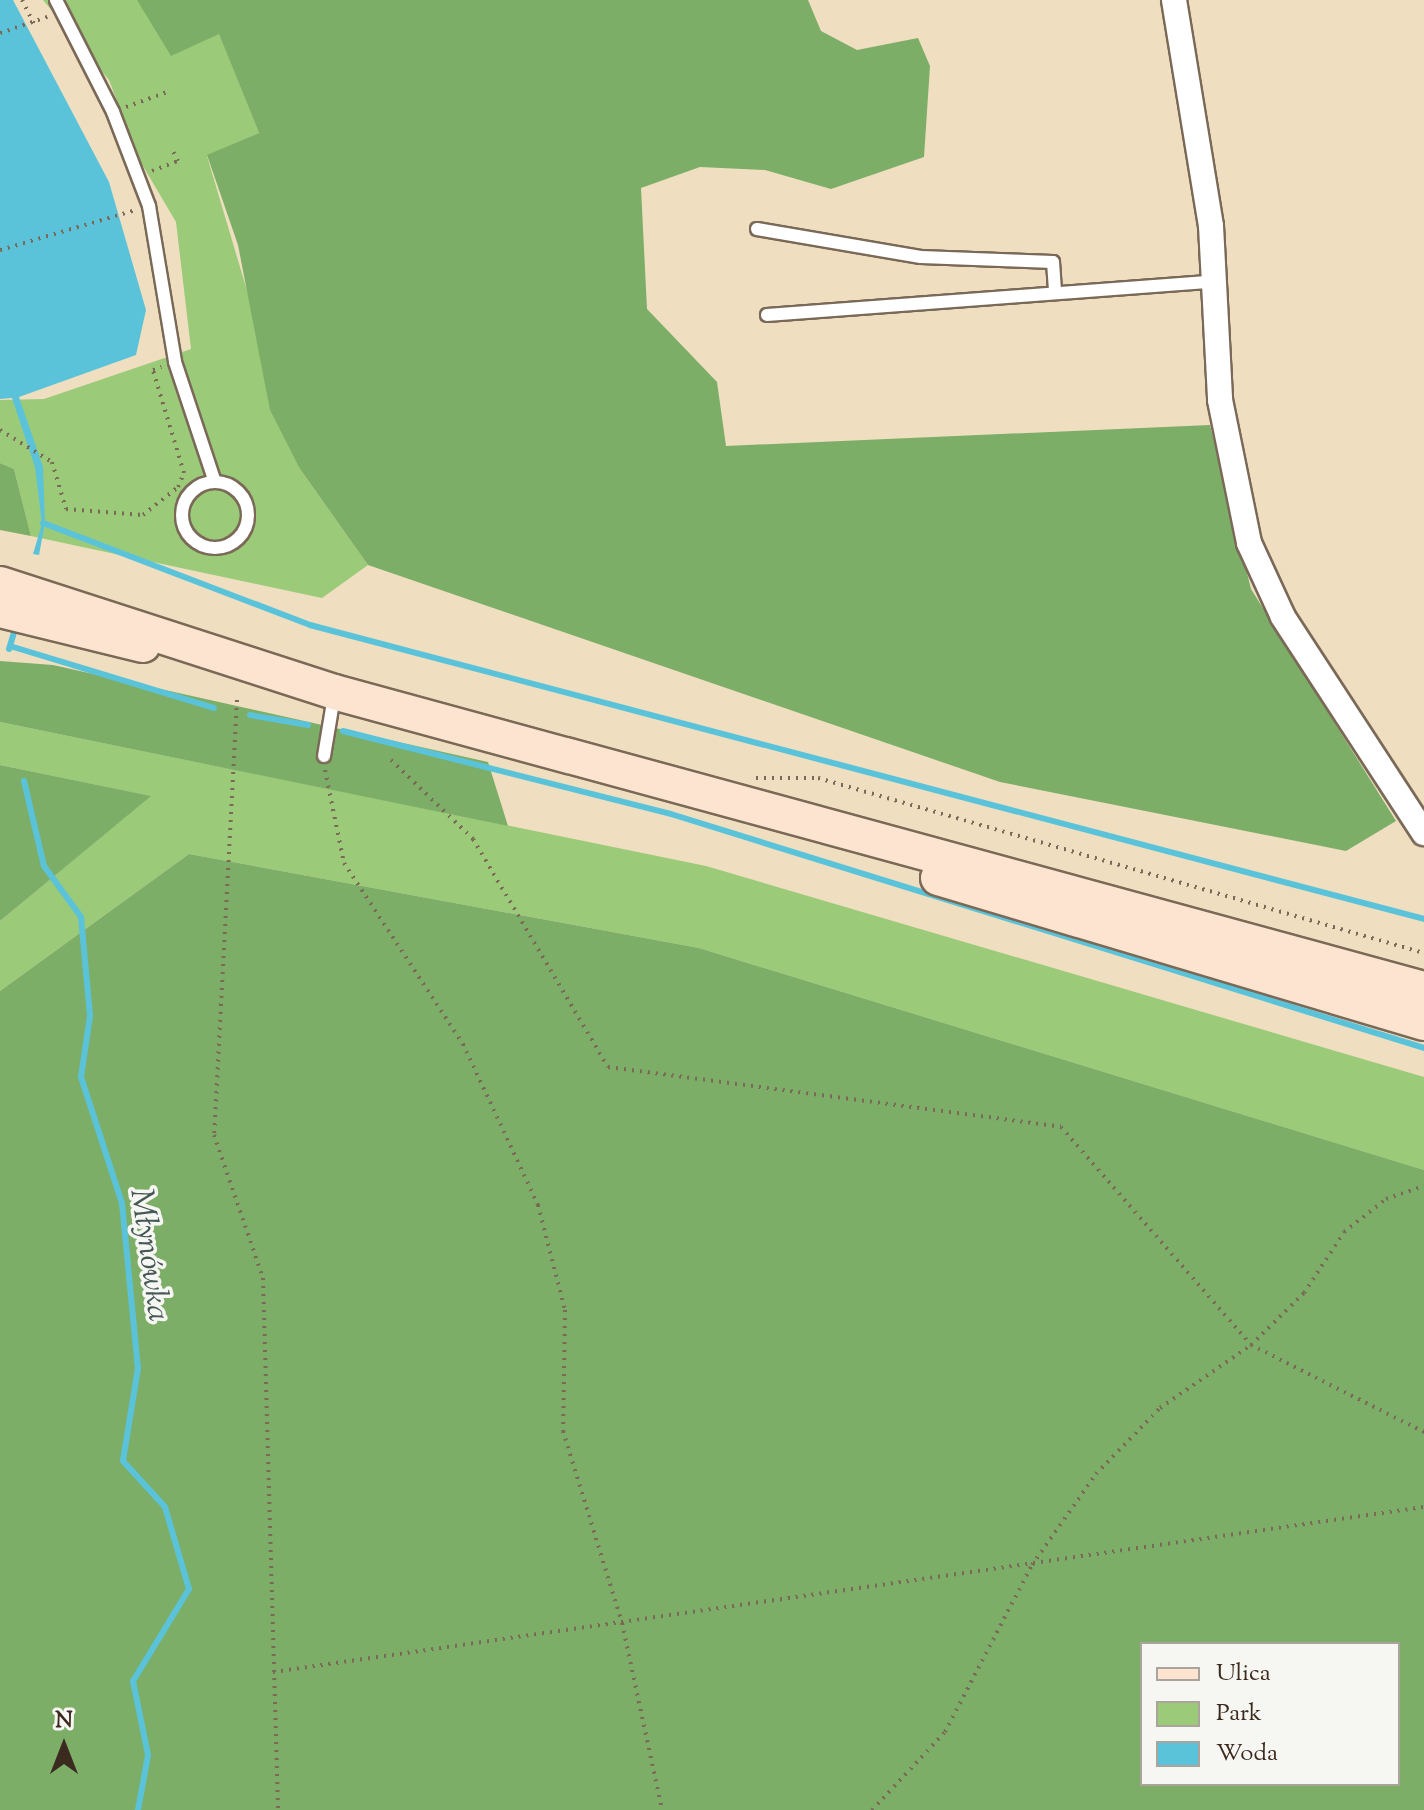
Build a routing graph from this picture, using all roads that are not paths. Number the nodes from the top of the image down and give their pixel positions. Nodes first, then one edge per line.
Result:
1 (56, 0) edge
2 (1174, 0) edge
3 (757, 229) dead end
4 (1214, 281) junction
5 (1055, 290) junction
6 (767, 315) dead end
7 (215, 482) junction
8 (0, 584) edge
9 (0, 610) edge
10 (227, 660) junction
11 (334, 692) junction
12 (324, 756) road end
13 (744, 795) junction
14 (1424, 833) edge
15 (1424, 989) edge
16 (1424, 1023) edge

1 - 7 lane
2 - 4 street
3 - 5 lane
4 - 5 lane
4 - 14 street
5 - 6 lane
7 - 7 lane
8 - 10 main road
9 - 10 main road
10 - 11 main road
11 - 12 lane
11 - 13 main road
13 - 15 main road
13 - 16 main road

